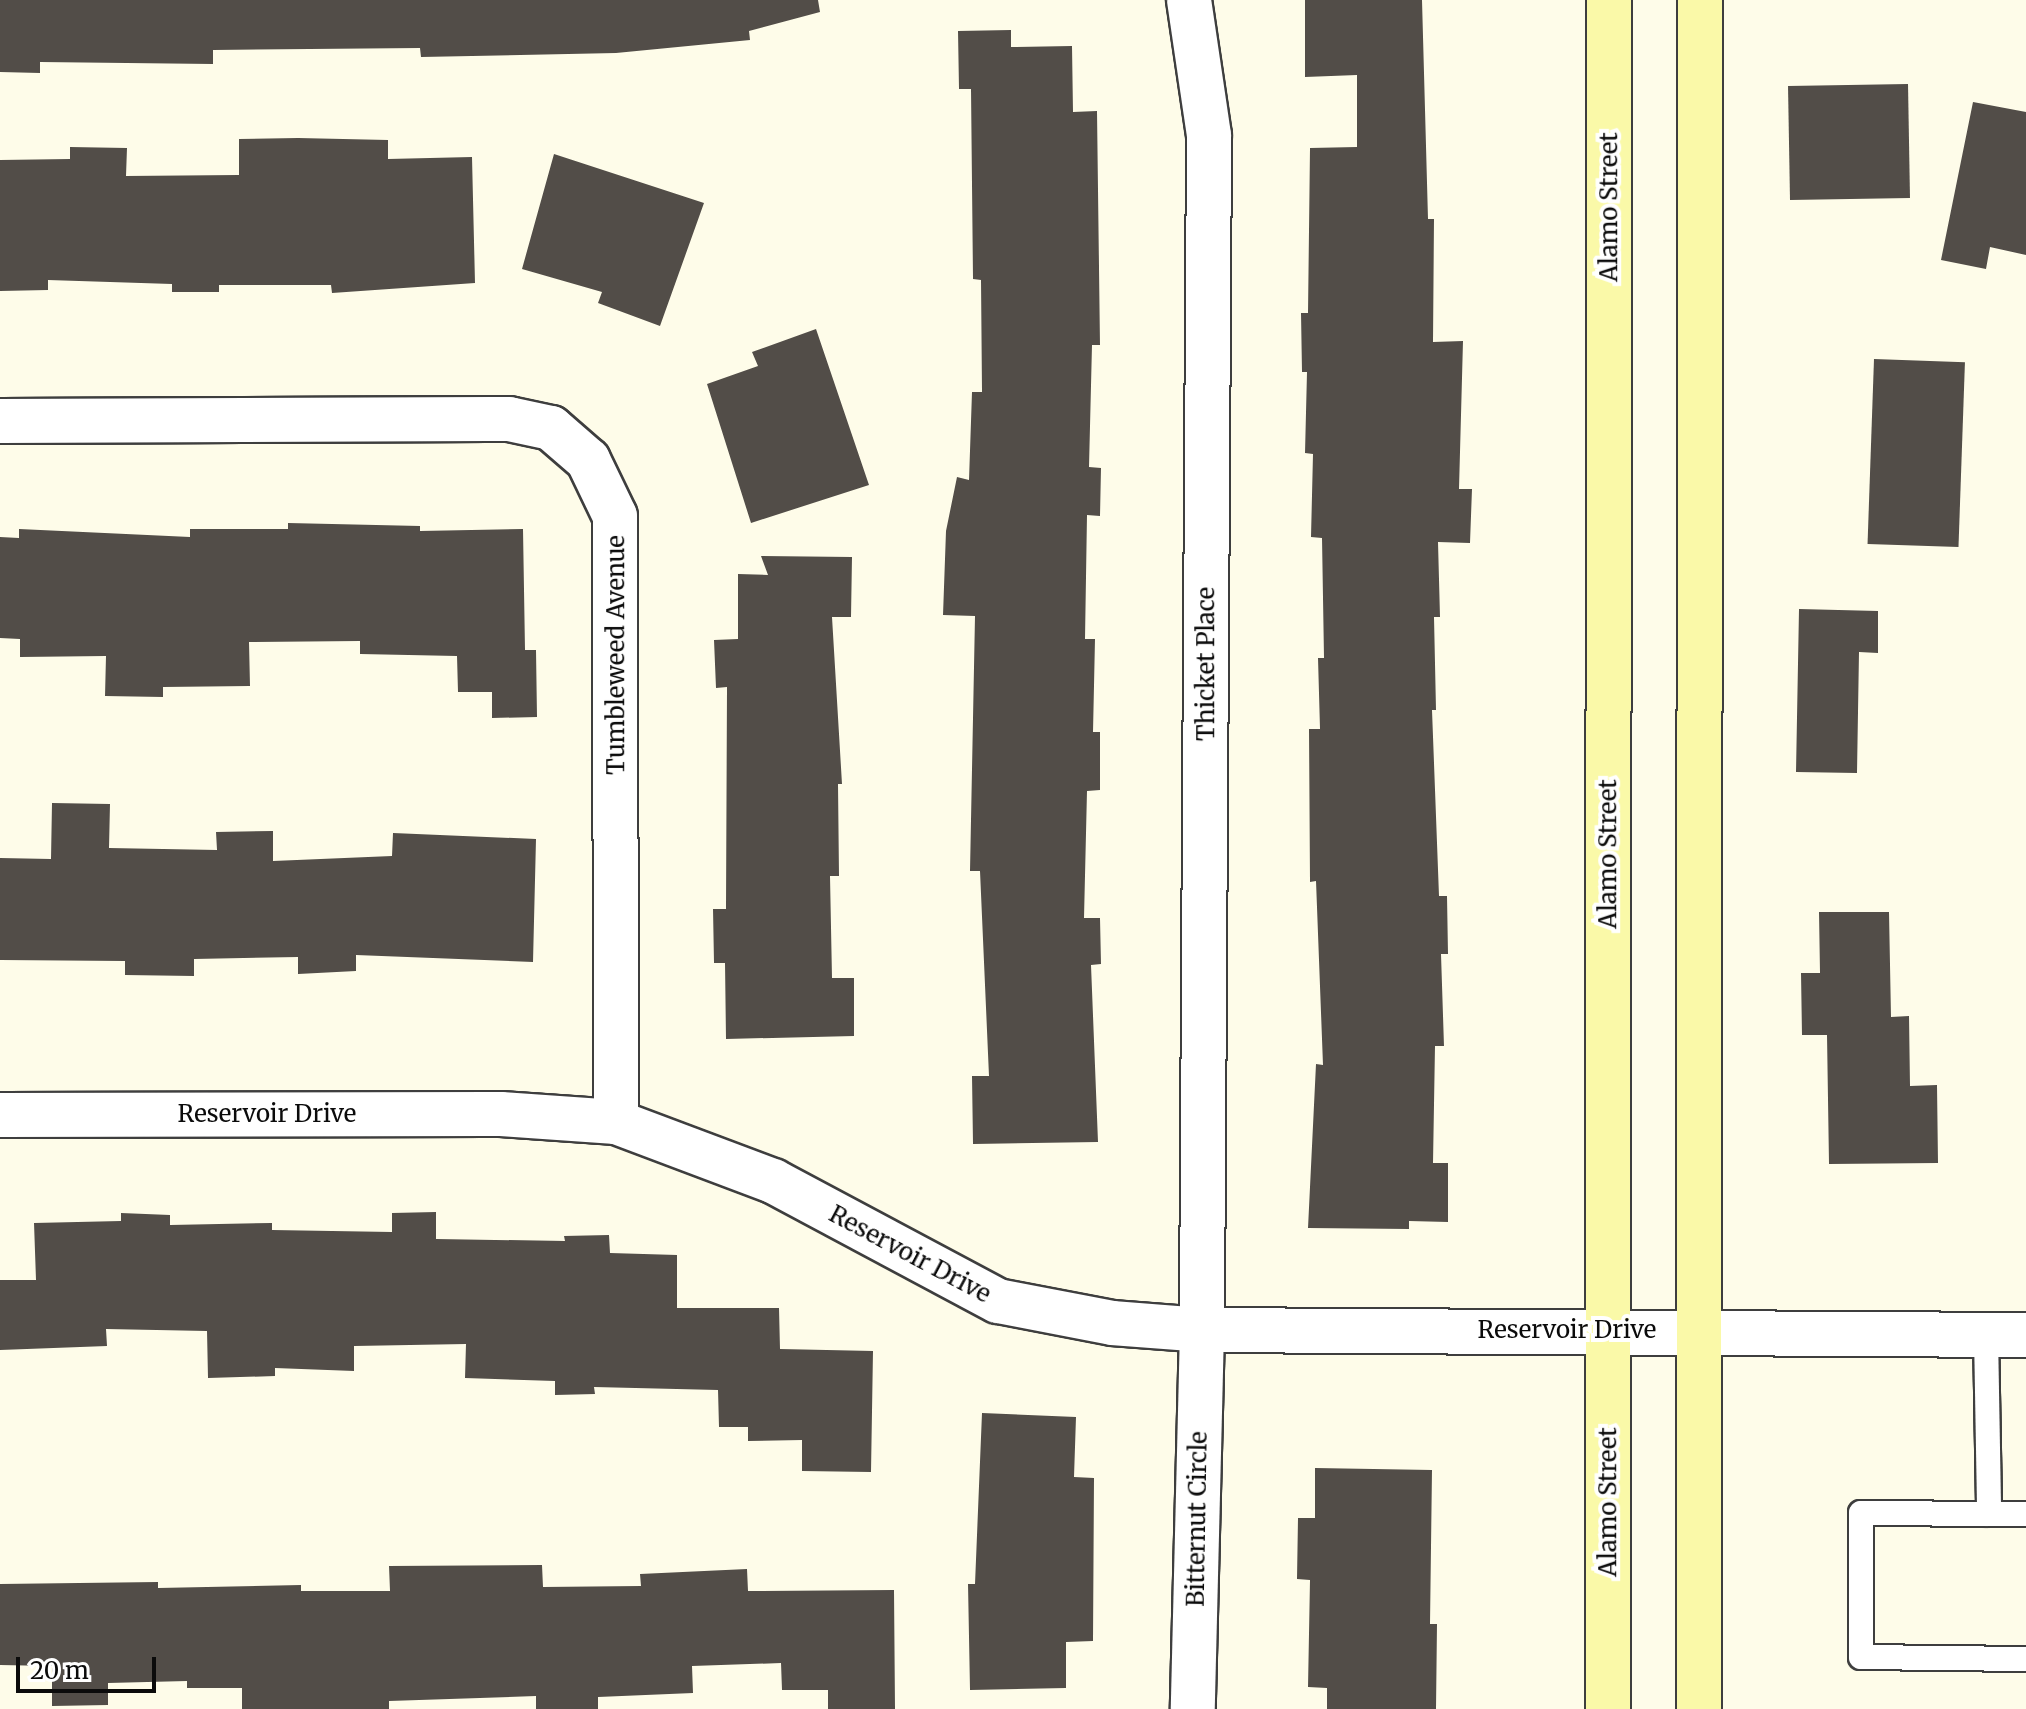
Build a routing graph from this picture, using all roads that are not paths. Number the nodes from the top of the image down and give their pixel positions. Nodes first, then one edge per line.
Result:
1 (1189, 0) edge
2 (1609, 0) edge
3 (1700, 0) edge
4 (0, 421) edge
5 (0, 1115) edge
6 (616, 1122) junction
7 (1202, 1330) junction
8 (1608, 1330) junction
9 (1699, 1330) junction
10 (2006, 1334) edge
11 (1989, 1514) junction
12 (2026, 1514) edge
13 (2026, 1659) edge
14 (1193, 1709) edge
15 (1608, 1709) edge
16 (1699, 1709) edge

1 - 7 street, Thicket Place
2 - 8 main road, Alamo Street
3 - 9 main road
4 - 6 street, Tumbleweed Avenue
5 - 6 street, Reservoir Drive
6 - 7 street, Reservoir Drive
7 - 8 street, Reservoir Drive
7 - 14 street, Bitternut Circle
8 - 9 street, Reservoir Drive
8 - 15 main road, Alamo Street
9 - 10 street, Reservoir Drive
9 - 16 main road
10 - 11 lane
11 - 12 lane
11 - 13 lane

